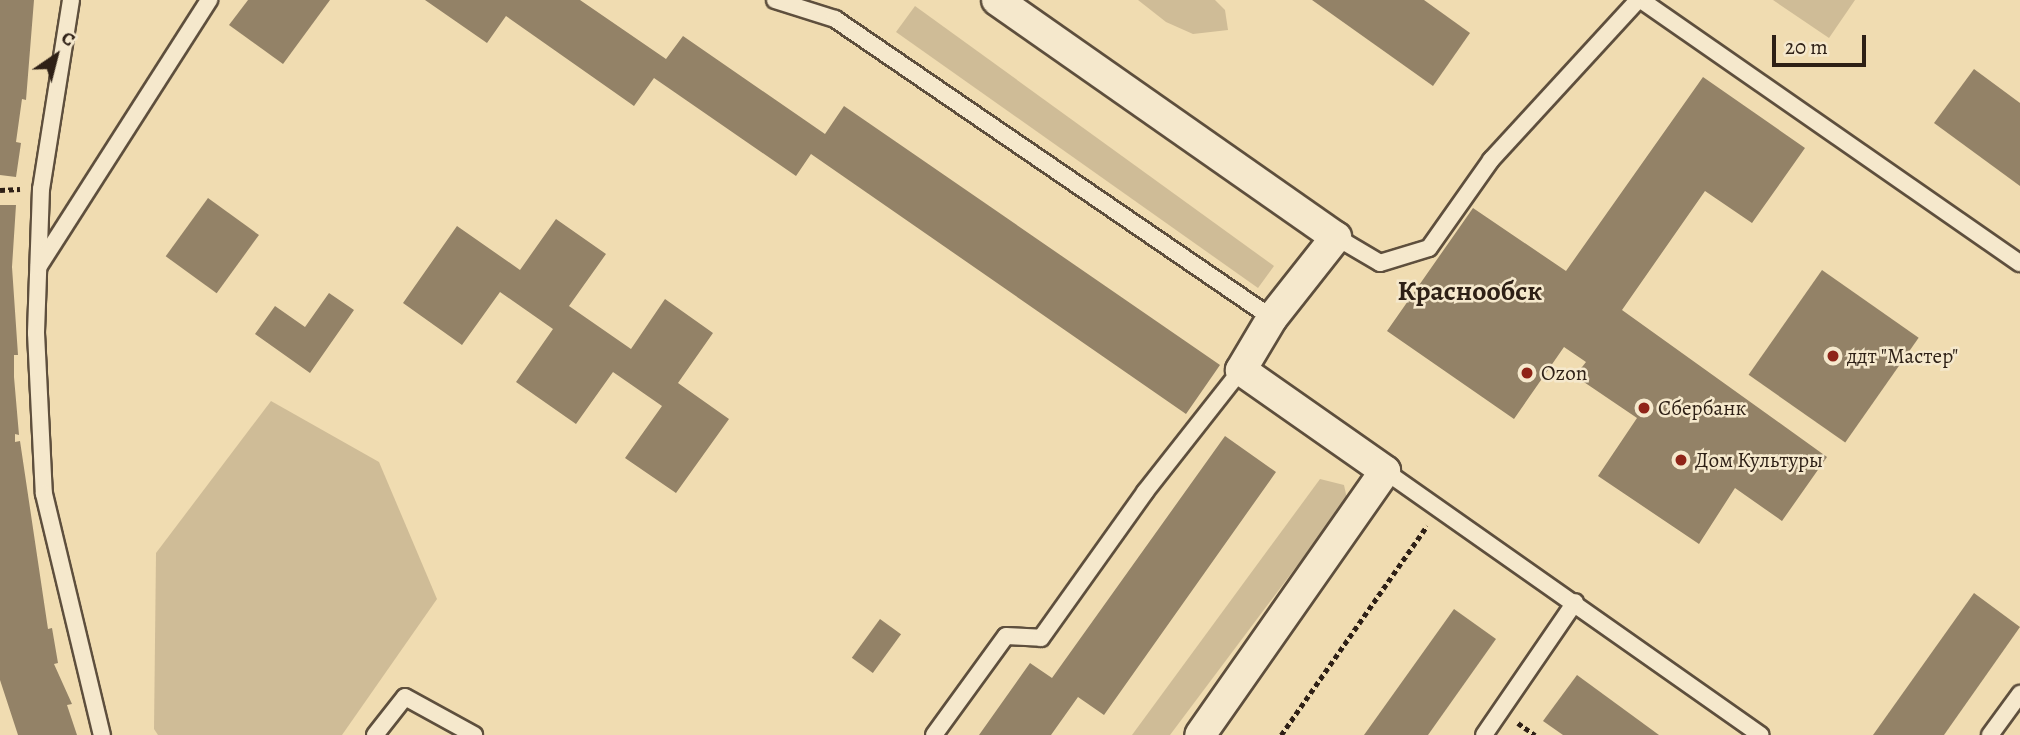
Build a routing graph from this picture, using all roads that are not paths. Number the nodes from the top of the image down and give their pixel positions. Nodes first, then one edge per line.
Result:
1 (71, 0) edge
2 (209, 0) edge
3 (775, 0) edge
4 (998, 0) edge
5 (1639, 0) edge
6 (1336, 237) junction
7 (2020, 263) edge
8 (38, 266) junction
9 (1272, 318) junction
10 (1241, 370) junction
11 (1384, 471) junction
12 (1575, 602) junction
13 (2020, 694) edge
14 (102, 735) edge
15 (375, 735) edge
16 (474, 735) edge
17 (934, 735) edge
18 (1200, 735) edge
19 (1484, 735) edge
20 (1760, 735) edge
21 (1990, 735) edge

1 - 8 lane
2 - 8 lane
3 - 9 lane
4 - 6 street
5 - 6 lane
5 - 7 lane
6 - 9 street
8 - 14 lane
9 - 10 street
10 - 11 street
10 - 17 lane
11 - 12 lane
11 - 18 street
12 - 19 lane
12 - 20 lane
13 - 21 lane
15 - 16 lane

